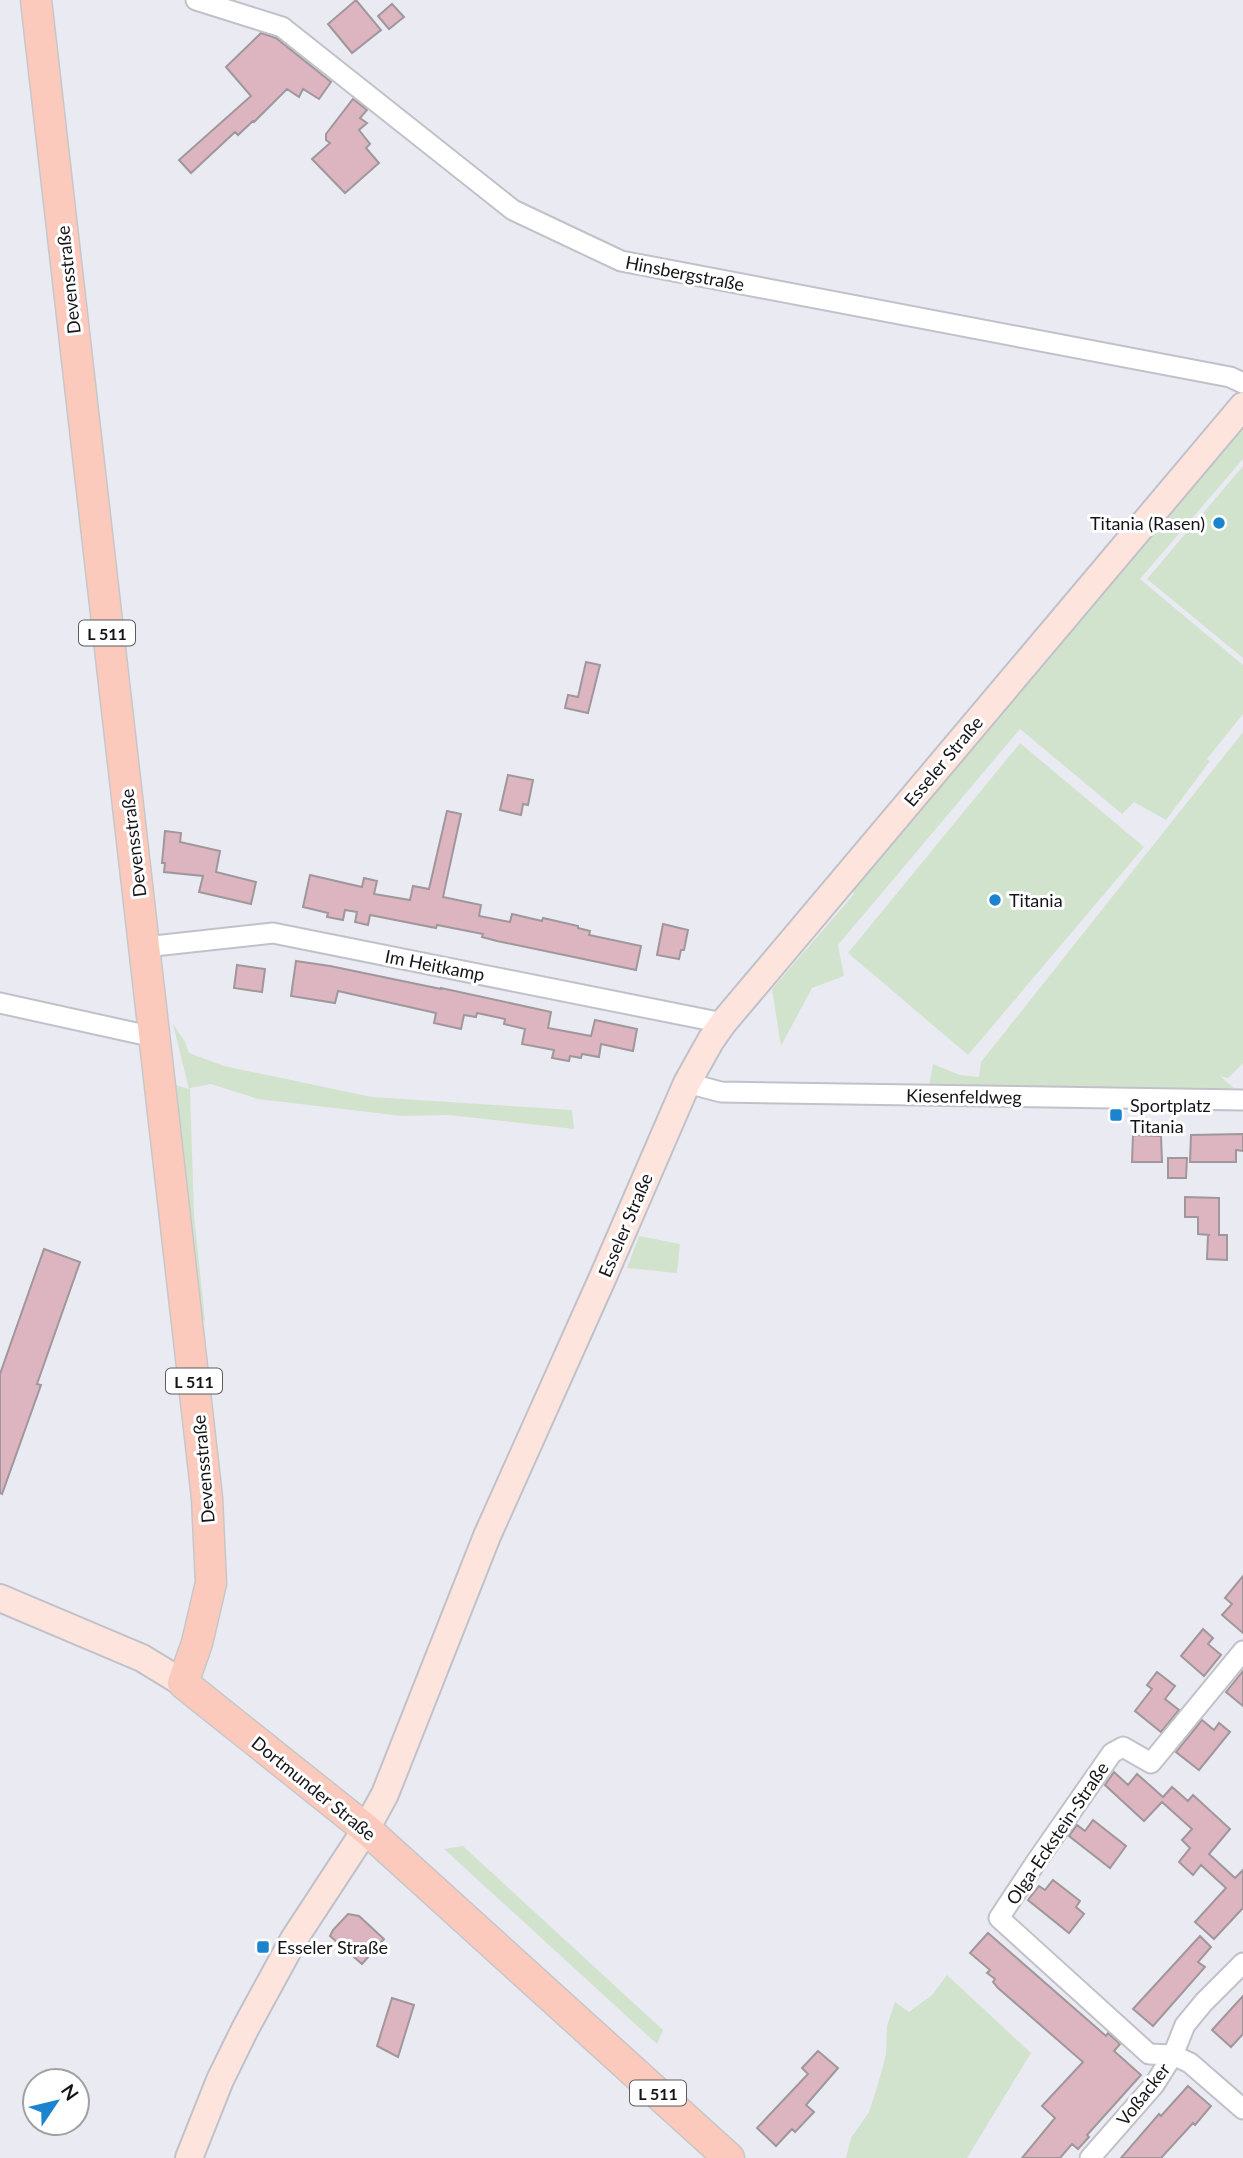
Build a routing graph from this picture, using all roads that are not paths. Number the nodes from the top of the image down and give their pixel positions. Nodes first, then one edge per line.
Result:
1 (36, 0) edge
2 (196, 0) edge
3 (1243, 383) edge
4 (1243, 406) edge
5 (145, 947) junction
6 (0, 1003) edge
7 (723, 1023) junction
8 (154, 1037) junction
9 (687, 1083) junction
10 (1243, 1100) edge
11 (0, 1598) edge
12 (1243, 1651) edge
13 (183, 1683) junction
14 (366, 1829) junction
15 (1243, 1963) edge
16 (1173, 2055) junction
17 (1243, 2109) edge
18 (189, 2158) edge
19 (729, 2158) edge
20 (1090, 2158) edge

1 - 5 main road, Devensstraße / L 511
2 - 3 street, Hinsbergstraße
4 - 7 main road, Esseler Straße
5 - 7 street, Im Heitkamp
5 - 8 main road, Devensstraße / L 511
6 - 8 street
7 - 9 main road, Esseler Straße
8 - 13 main road, Devensstraße / L 511
9 - 10 street, Kiesenfeldweg
9 - 14 main road, Esseler Straße
11 - 13 main road, Dortmunder Straße
12 - 16 street, Olga-Eckstein-Straße
13 - 14 main road, Dortmunder Straße / L 511
14 - 18 main road, Esseler Straße
14 - 19 main road, Dortmunder Straße / L 511
15 - 16 street, Voßacker
16 - 17 street
16 - 20 street, Voßacker

